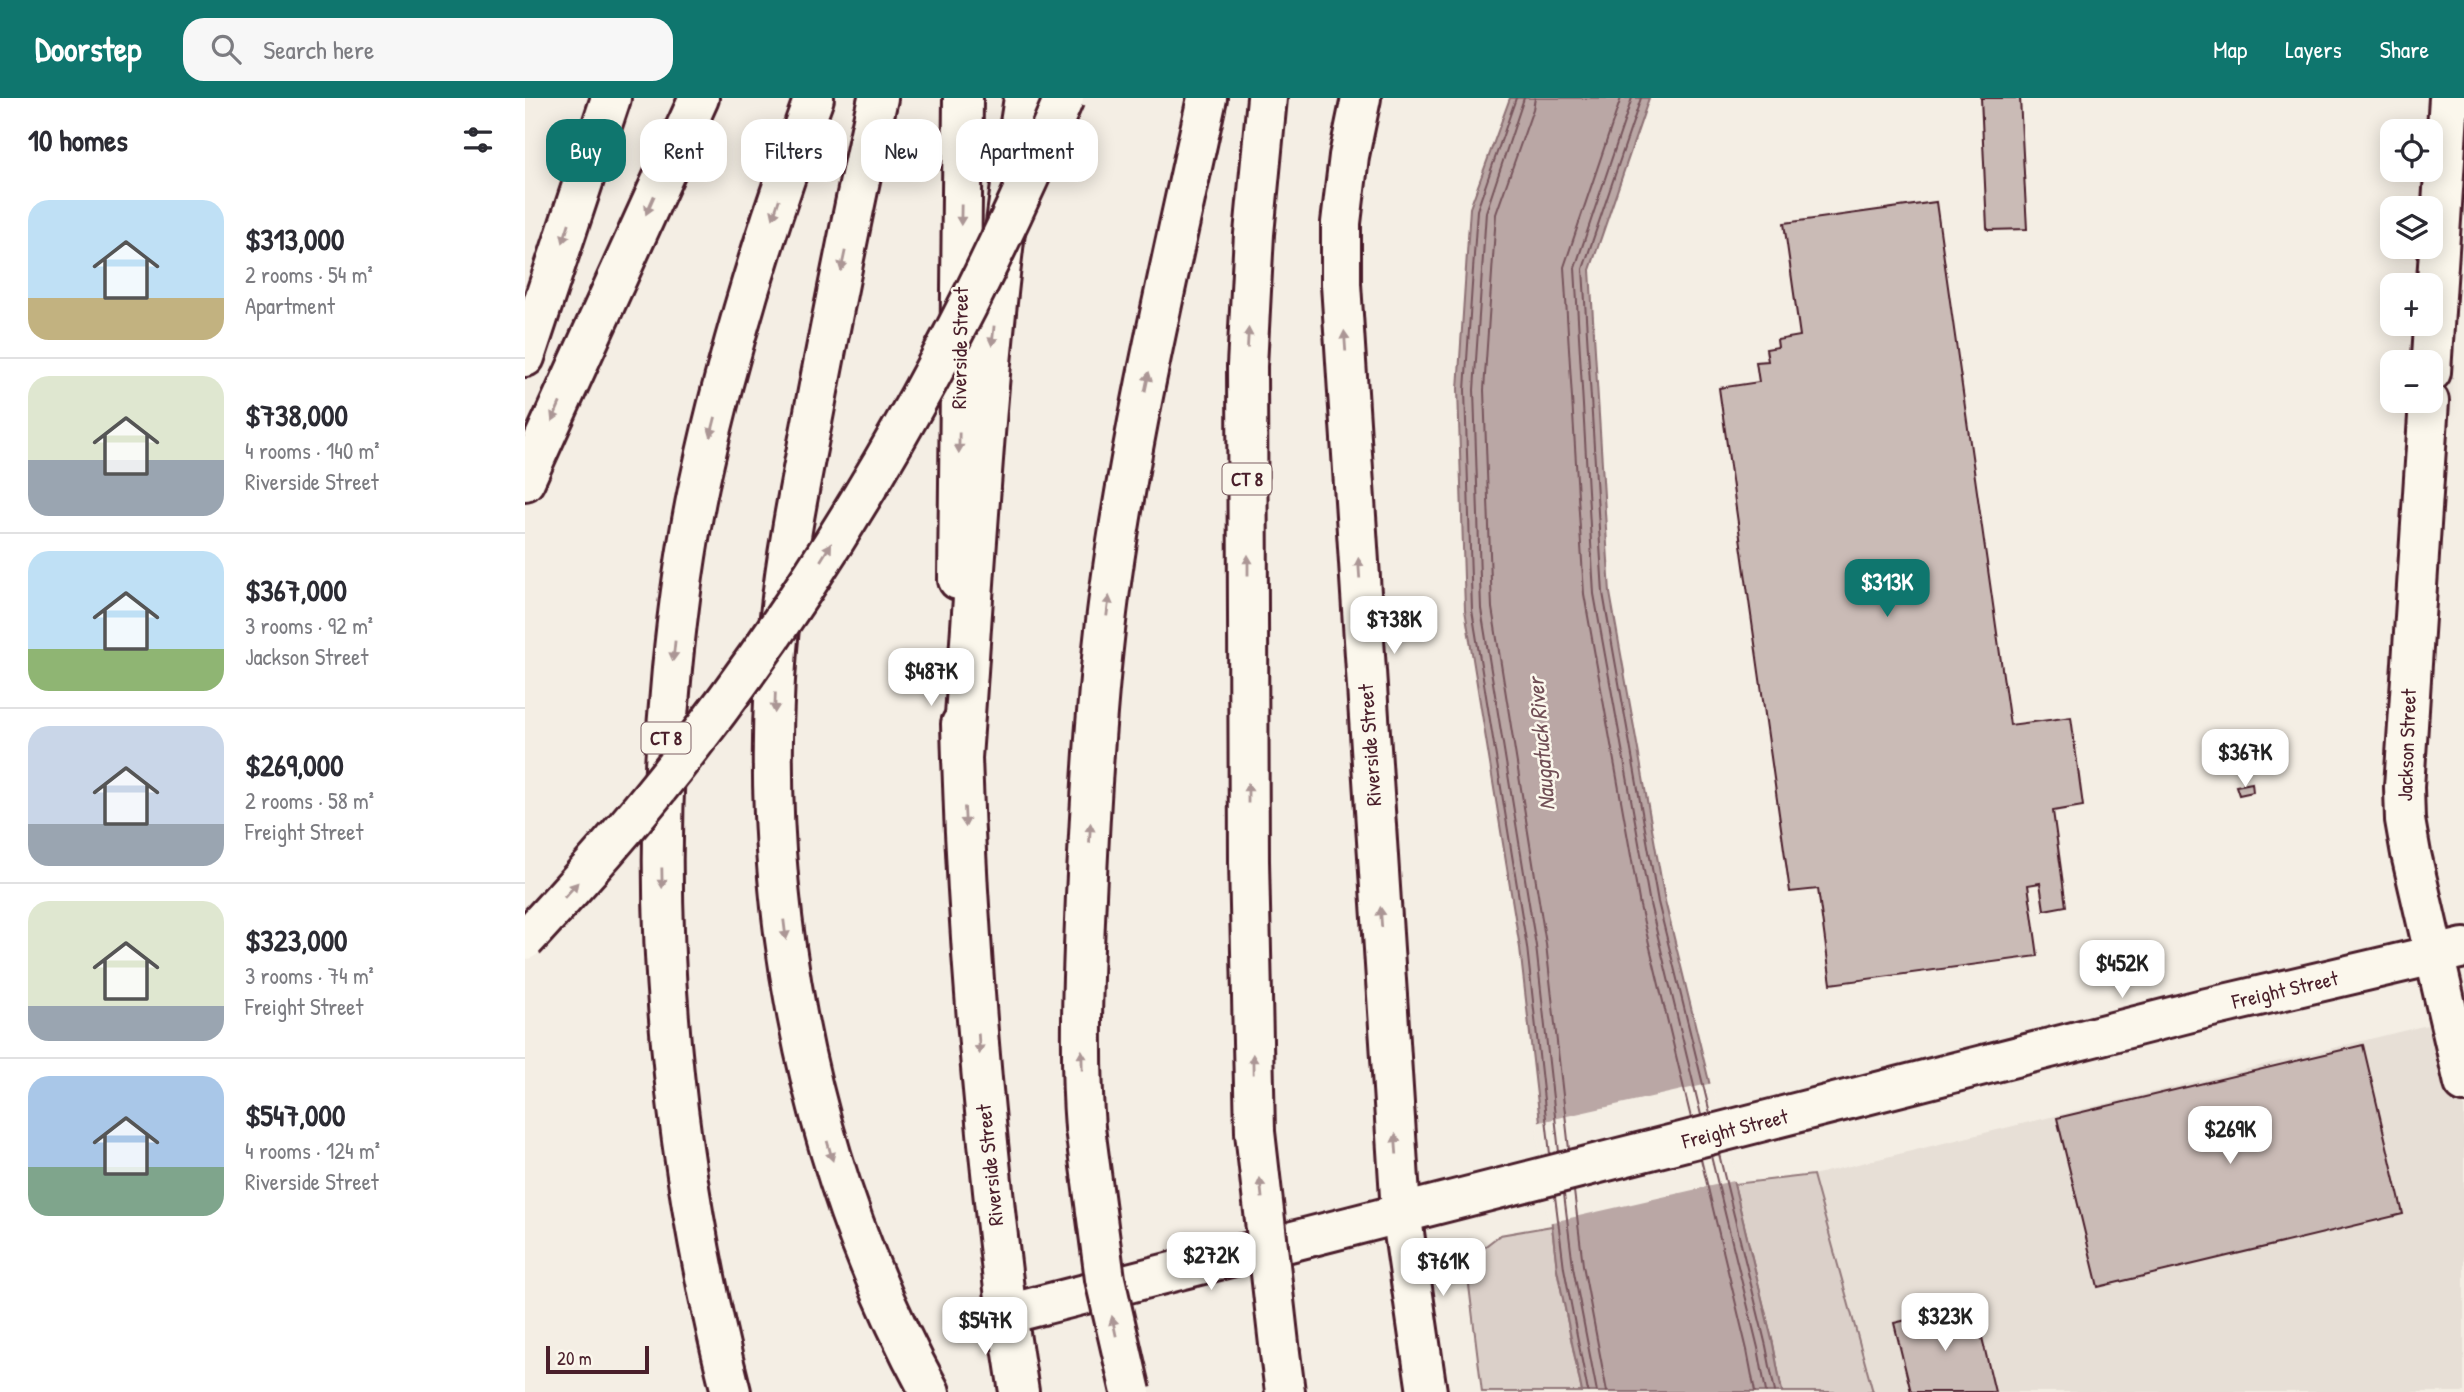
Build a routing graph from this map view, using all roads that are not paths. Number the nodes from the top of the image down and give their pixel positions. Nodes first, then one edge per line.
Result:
1 (611, 98) edge
2 (699, 98) edge
3 (814, 98) edge
4 (878, 98) edge
5 (963, 98) edge
6 (1024, 98) edge
7 (1064, 98) edge
8 (1207, 98) edge
9 (1266, 98) edge
10 (1360, 98) edge
11 (2449, 98) edge
12 (2432, 350) edge
13 (525, 357) edge
14 (2428, 413) edge
15 (525, 481) edge
16 (962, 758) junction
17 (525, 940) edge
18 (2450, 951) edge
19 (2464, 1083) edge
20 (1401, 1212) junction
21 (1007, 1314) junction
22 (731, 1392) edge
23 (930, 1392) edge
24 (1019, 1392) edge
25 (1131, 1392) edge
26 (1285, 1392) edge
27 (1427, 1392) edge

1 -> 13 main road
2 -> 15 main road
3 -> 22 main road, CT 8
4 -> 23 main road
5 -> 16 main road, Riverside Street
6 -> 16 main road
17 -> 7 main road, bridge
25 -> 8 main road, bridge
26 -> 9 main road, CT 8, bridge
20 -> 10 main road, Riverside Street
11 - 12 main road
14 - 18 main road, Jackson Street
16 -> 21 main road, Riverside Street
18 - 19 main road, Jackson Street
18 - 20 main road, Freight Street
20 - 21 main road, Freight Street
20 - 27 main road, Riverside Street
21 - 24 main road, Riverside Street

